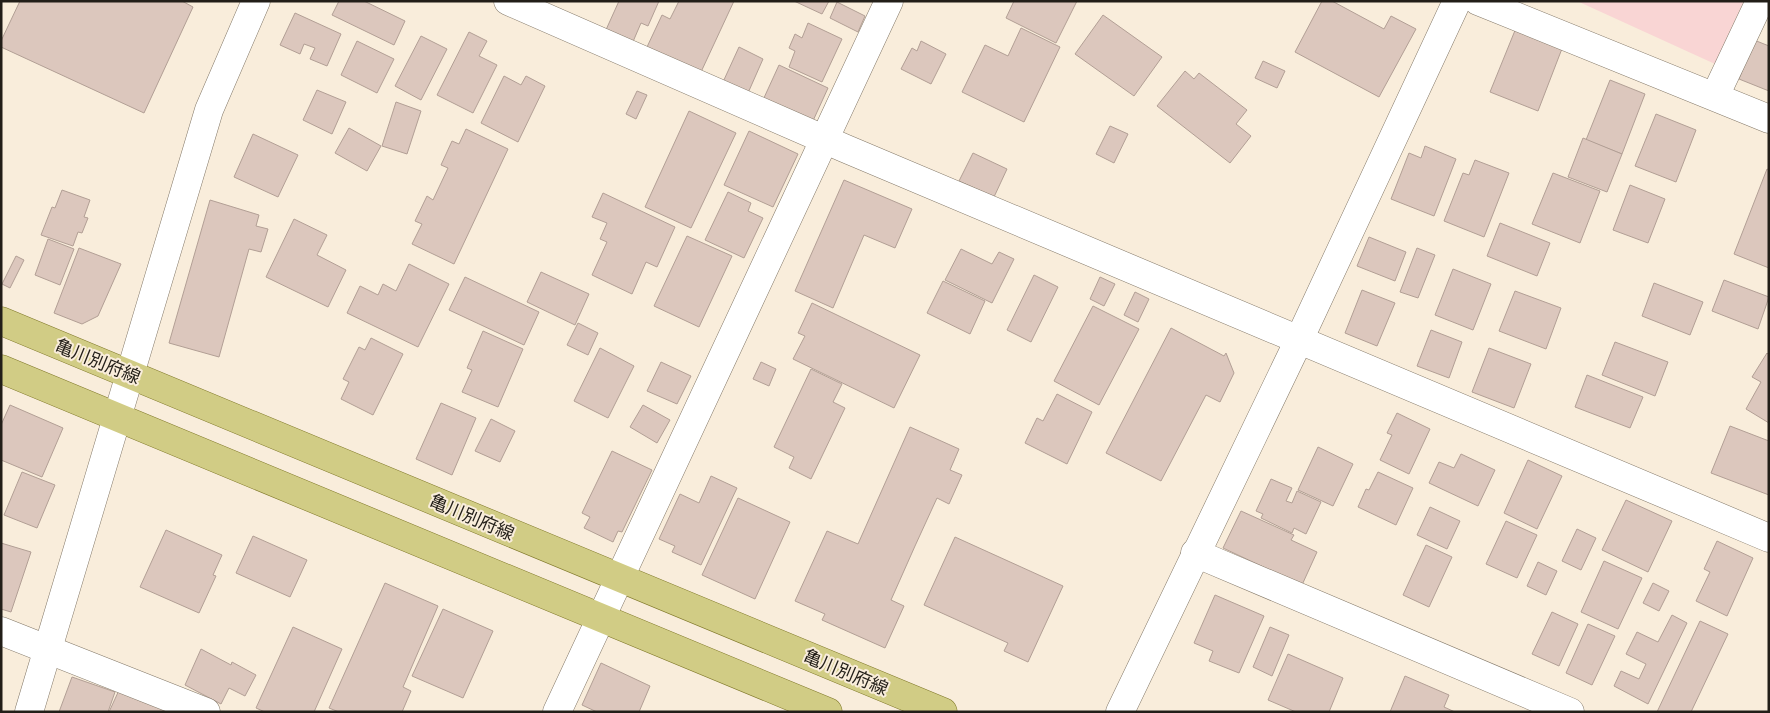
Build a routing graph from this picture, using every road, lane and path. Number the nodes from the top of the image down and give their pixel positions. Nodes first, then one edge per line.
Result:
1 (256, 1) edge
2 (508, 1) edge
3 (889, 1) edge
4 (1457, 1) edge
5 (1478, 1) edge
6 (1760, 1) edge
7 (1715, 96) junction
8 (1769, 119) edge
9 (826, 140) junction
10 (1, 321) edge
11 (1299, 340) junction
12 (1, 369) edge
13 (130, 375) junction
14 (118, 417) junction
15 (1769, 538) edge
16 (1195, 553) junction
17 (620, 578) junction
18 (601, 618) junction
19 (1, 631) edge
20 (49, 650) junction
21 (29, 712) edge
22 (206, 712) edge
23 (557, 712) edge
24 (828, 712) edge
25 (942, 712) edge
26 (1120, 712) edge
27 (1570, 712) edge

1 - 13 street
2 - 9 street
3 - 9 street
4 - 11 street
5 - 7 street
6 - 7 street
7 - 8 street
9 - 11 street
9 - 17 street
10 - 13 main road, 亀川別府線
11 - 15 street
11 - 16 street
12 - 14 main road
13 - 14 street
13 - 17 main road, 亀川別府線
14 - 18 main road
14 - 20 street
16 - 26 street
16 - 27 street
17 - 18 street
17 - 25 main road, 亀川別府線
18 - 23 street
18 - 24 main road
19 - 20 street
20 - 21 street
20 - 22 street

